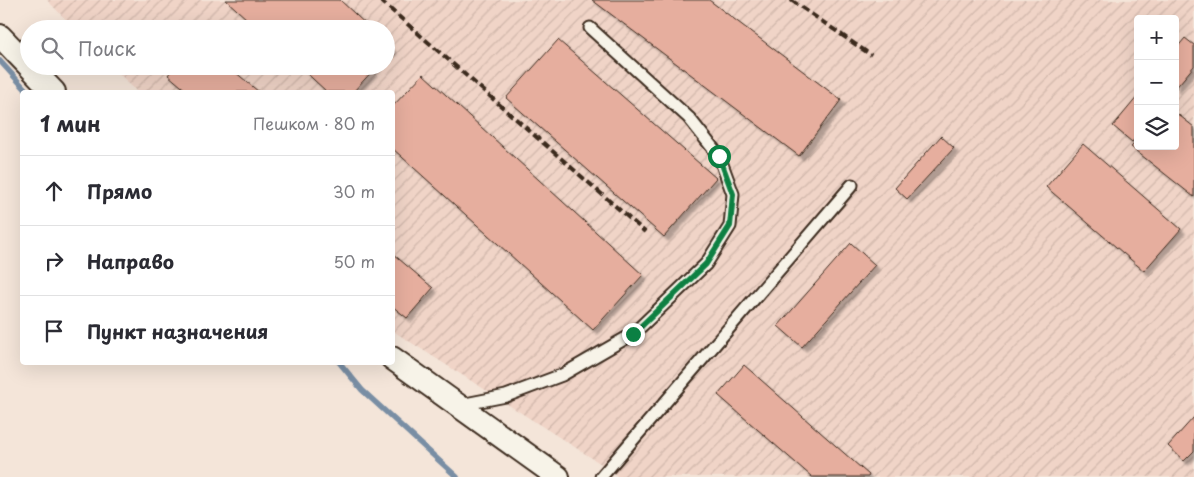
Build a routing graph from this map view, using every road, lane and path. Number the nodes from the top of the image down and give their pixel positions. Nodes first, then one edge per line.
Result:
1 (590, 28) dead end
2 (0, 36) edge
3 (20, 57) edge
4 (38, 75) edge
5 (52, 90) edge
6 (852, 185) dead end
7 (395, 360) edge
8 (458, 406) junction
9 (558, 477) edge
10 (601, 477) edge

1 - 8 lane
2 - 3 street
4 - 5 street
6 - 10 lane
7 - 8 street
8 - 9 street

